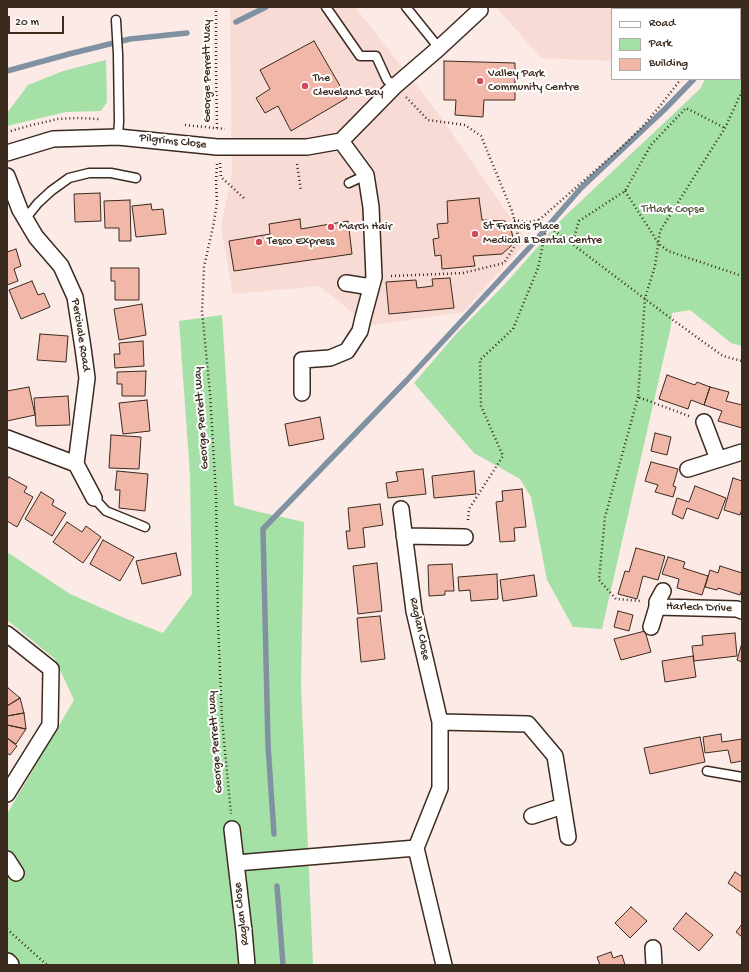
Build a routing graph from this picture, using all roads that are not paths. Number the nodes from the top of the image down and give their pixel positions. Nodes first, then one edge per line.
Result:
1 (326, 7) edge
2 (406, 7) edge
3 (478, 9) edge
4 (116, 20) dead end
5 (438, 48) junction
6 (395, 86) junction
7 (118, 137) junction
8 (342, 141) junction
9 (7, 153) edge
10 (366, 175) junction
11 (7, 176) edge
12 (136, 178) dead end
13 (349, 183) dead end
14 (25, 219) junction
15 (373, 282) junction
16 (346, 283) dead end
17 (302, 393) dead end
18 (704, 422) road end
19 (7, 438) edge
20 (742, 452) edge
21 (718, 459) junction
22 (76, 464) junction
23 (688, 469) dead end
24 (94, 498) joint
25 (401, 509) dead end
26 (146, 527) dead end
27 (404, 536) junction
28 (466, 537) road end
29 (742, 610) edge
30 (651, 628) dead end
31 (7, 634) edge
32 (440, 722) junction
33 (708, 771) dead end
34 (742, 777) edge
35 (7, 794) edge
36 (563, 806) junction
37 (532, 816) dead end
38 (232, 829) road end
39 (568, 837) dead end
40 (416, 848) junction
41 (7, 860) edge
42 (236, 863) junction
43 (16, 873) dead end
44 (653, 948) dead end
45 (7, 963) edge
46 (9, 965) edge
47 (247, 965) edge
48 (444, 965) edge
49 (654, 965) edge

1 - 6 lane
2 - 5 lane
3 - 5 street
4 - 7 lane
5 - 6 street
6 - 8 street
7 - 8 street, Pilgrims Close
7 - 9 street, Pilgrims Close
8 - 10 street
10 - 13 lane
10 - 15 street
11 - 14 street, Percivale Road
12 - 14 lane
14 - 22 street, Percivale Road
15 - 16 street
15 - 17 street
18 - 21 street
19 - 22 street
20 - 21 street
21 - 23 street
22 - 24 street
24 - 26 lane
25 - 27 street, Raglan Close
27 - 28 street
27 - 32 street, Raglan Close
29 - 30 street, Harlech Drive
31 - 35 street
32 - 36 street
32 - 40 street, Raglan Close
33 - 34 lane
36 - 37 street
36 - 39 street
38 - 42 street, Raglan Close
40 - 42 street
40 - 48 street
41 - 43 street
42 - 47 street, Raglan Close
44 - 49 street
45 - 46 street

